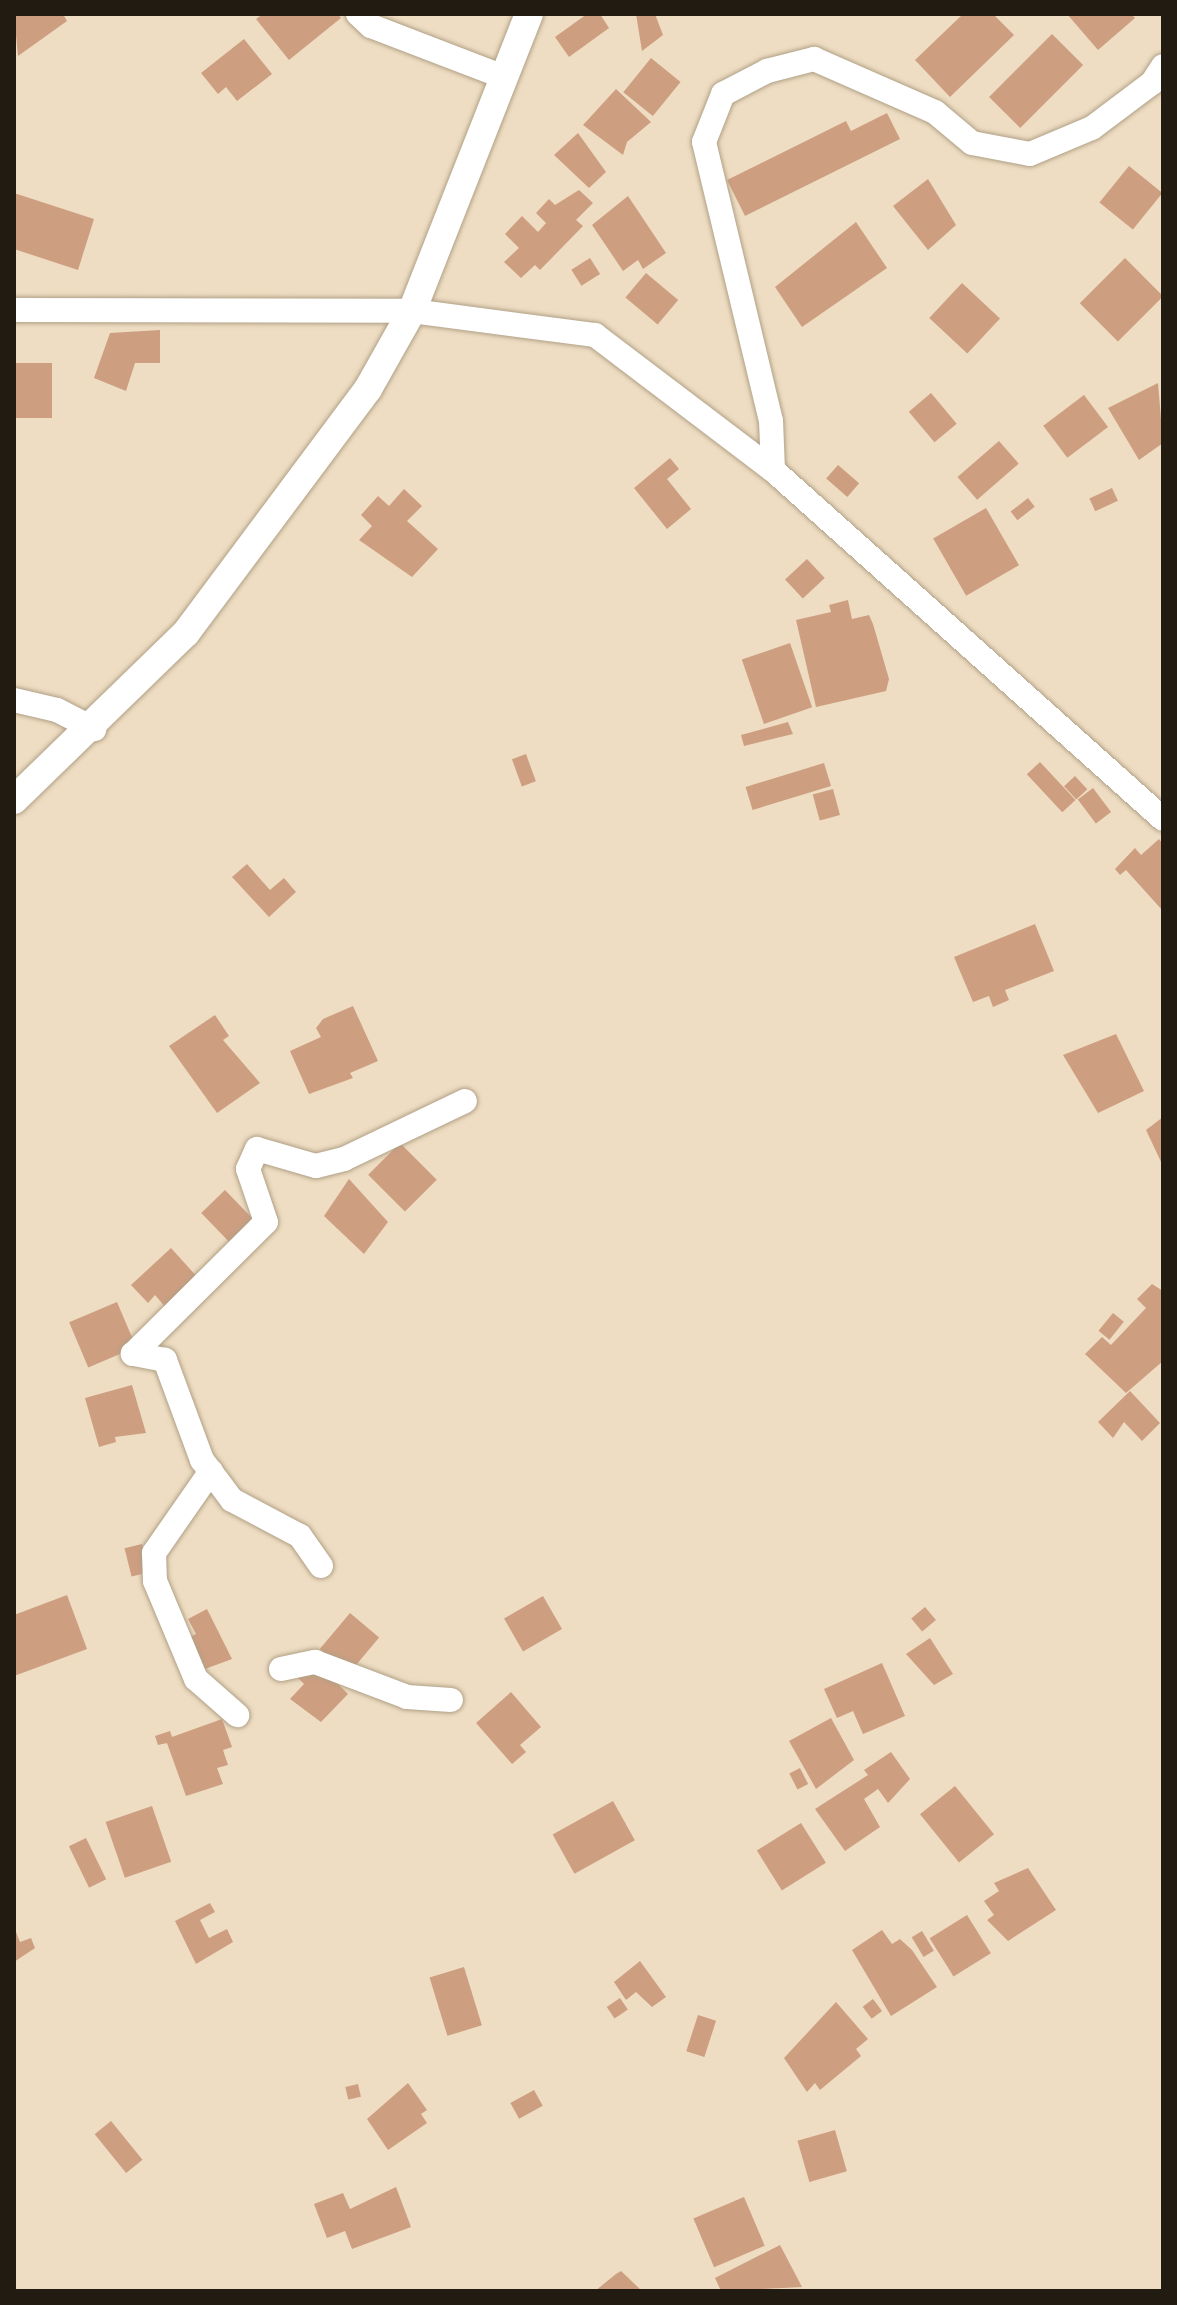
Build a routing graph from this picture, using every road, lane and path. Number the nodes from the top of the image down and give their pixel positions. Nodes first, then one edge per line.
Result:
1 (358, 14) edge
2 (529, 14) edge
3 (1163, 66) edge
4 (504, 77) junction
5 (14, 310) edge
6 (412, 311) junction
7 (773, 470) junction
8 (14, 700) edge
9 (94, 729) junction
10 (14, 800) edge
11 (1163, 819) edge
12 (465, 1101) dead end
13 (211, 1471) junction
14 (321, 1566) dead end
15 (281, 1669) dead end
16 (451, 1700) dead end
17 (237, 1715) dead end

1 - 4 street
2 - 4 street
3 - 7 street
4 - 6 street
5 - 6 street
6 - 7 street
6 - 9 street
7 - 11 street
8 - 9 street
9 - 10 street
12 - 13 street
13 - 14 street
13 - 17 street
15 - 16 street

